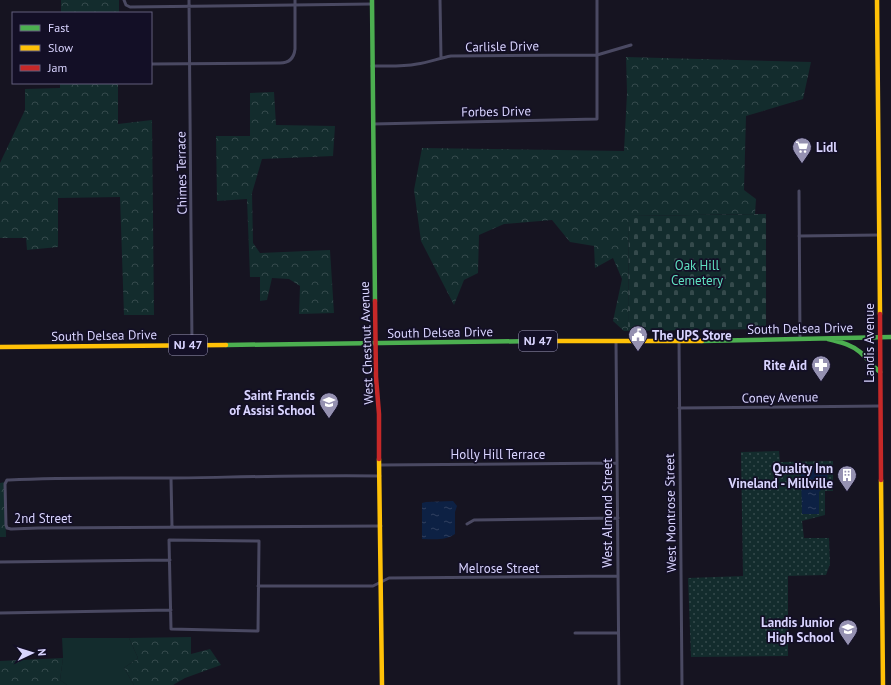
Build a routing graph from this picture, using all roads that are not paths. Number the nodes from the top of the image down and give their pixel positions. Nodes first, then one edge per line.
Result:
1 (189, 0) edge
2 (295, 0) edge
3 (440, 0) edge
4 (597, 0) edge
5 (876, 0) edge
6 (124, 1) edge
7 (372, 2) edge
8 (189, 6) junction
9 (295, 6) junction
10 (631, 45) dead end
11 (597, 55) junction
12 (441, 58) junction
13 (152, 64) edge
14 (189, 64) junction
15 (372, 66) junction
16 (373, 124) junction
17 (799, 191) dead end
18 (879, 235) junction
19 (799, 236) junction
20 (880, 337) junction
21 (891, 337) edge
22 (800, 338) junction
23 (825, 338) junction
24 (616, 341) junction
25 (679, 341) junction
26 (376, 343) junction
27 (192, 345) junction
28 (0, 347) edge
29 (880, 372) junction
30 (880, 406) junction
31 (679, 408) junction
32 (617, 464) junction
33 (380, 465) junction
34 (380, 476) junction
35 (171, 478) junction
36 (618, 518) junction
37 (467, 524) dead end
38 (381, 526) junction
39 (172, 527) junction
40 (170, 560) junction
41 (0, 562) edge
42 (618, 576) junction
43 (381, 581) junction
44 (258, 586) junction
45 (171, 610) junction
46 (0, 613) edge
47 (576, 633) dead end
48 (618, 633) junction
49 (382, 685) edge
50 (619, 685) edge
51 (682, 685) edge
52 (883, 685) edge

1 - 8 street, Chimes Terrace
2 - 9 street
3 - 12 street
4 - 11 street
5 - 18 main road, Landis Avenue
6 - 8 street
7 - 9 street
7 - 15 main road, West Chestnut Avenue
8 - 9 street
8 - 14 street, Chimes Terrace
9 - 14 street
10 - 11 street, Carlisle Drive
11 - 12 street, Carlisle Drive
11 - 16 street, Forbes Drive
12 - 15 street, Carlisle Drive
13 - 14 street
14 - 27 street, Chimes Terrace
15 - 16 main road, West Chestnut Avenue
16 - 26 main road, West Chestnut Avenue
17 - 19 street
18 - 19 street
18 - 20 main road, Landis Avenue
19 - 22 street
20 - 21 main road, NJ 47
20 - 23 main road, South Delsea Drive / NJ 47
20 - 29 main road, Landis Avenue
22 - 23 main road, South Delsea Drive / NJ 47
22 - 25 main road, South Delsea Drive / NJ 47
23 - 29 main road
24 - 25 main road, South Delsea Drive / NJ 47
24 - 26 main road, South Delsea Drive / NJ 47
24 - 32 street, West Almond Street
25 - 31 street, West Montrose Street
26 - 27 main road, South Delsea Drive / NJ 47
26 - 33 main road, West Chestnut Avenue
27 - 28 main road, South Delsea Drive / NJ 47
29 - 30 main road, Landis Avenue
30 - 31 street, Coney Avenue
30 - 52 main road, Landis Avenue
31 - 51 street, West Montrose Street
32 - 33 street, Holly Hill Terrace
32 - 36 street, West Almond Street
33 - 34 main road, West Chestnut Avenue
34 - 35 street, 2nd Street
34 - 38 main road, West Chestnut Avenue
35 - 39 street
35 - 39 street, 2nd Street
36 - 37 street
36 - 42 street, West Almond Street
38 - 39 street, 2nd Street
38 - 43 main road, West Chestnut Avenue
40 - 41 street
40 - 44 street
40 - 45 street
42 - 43 street, Melrose Street
42 - 48 street, West Almond Street
43 - 44 street, Melrose Street
43 - 49 main road, West Chestnut Avenue
44 - 45 street
45 - 46 street
47 - 48 street
48 - 50 street, West Almond Street

